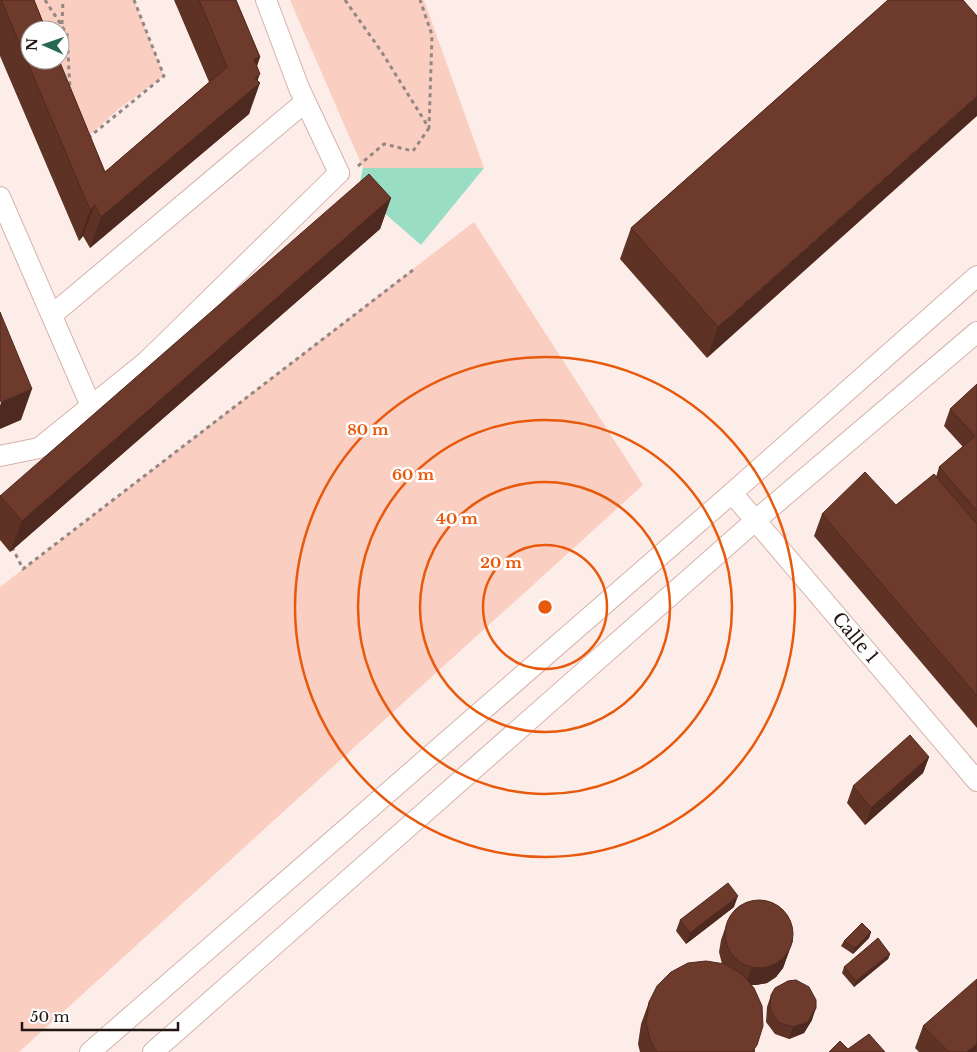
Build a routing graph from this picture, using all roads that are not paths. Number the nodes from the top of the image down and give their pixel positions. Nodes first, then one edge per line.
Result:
1 (266, 0) edge
2 (305, 102) junction
3 (0, 197) edge
4 (977, 276) edge
5 (52, 315) junction
6 (977, 332) edge
7 (91, 406) junction
8 (0, 456) edge
9 (732, 493) junction
10 (756, 520) junction
11 (977, 782) edge
12 (90, 1052) edge
13 (153, 1052) edge

1 - 2 street
2 - 5 street
2 - 7 street
3 - 5 street
4 - 9 street
5 - 7 street
6 - 10 street
7 - 8 street
9 - 10 street, Calle 1
9 - 12 street
10 - 11 street, Calle 1
10 - 13 street

